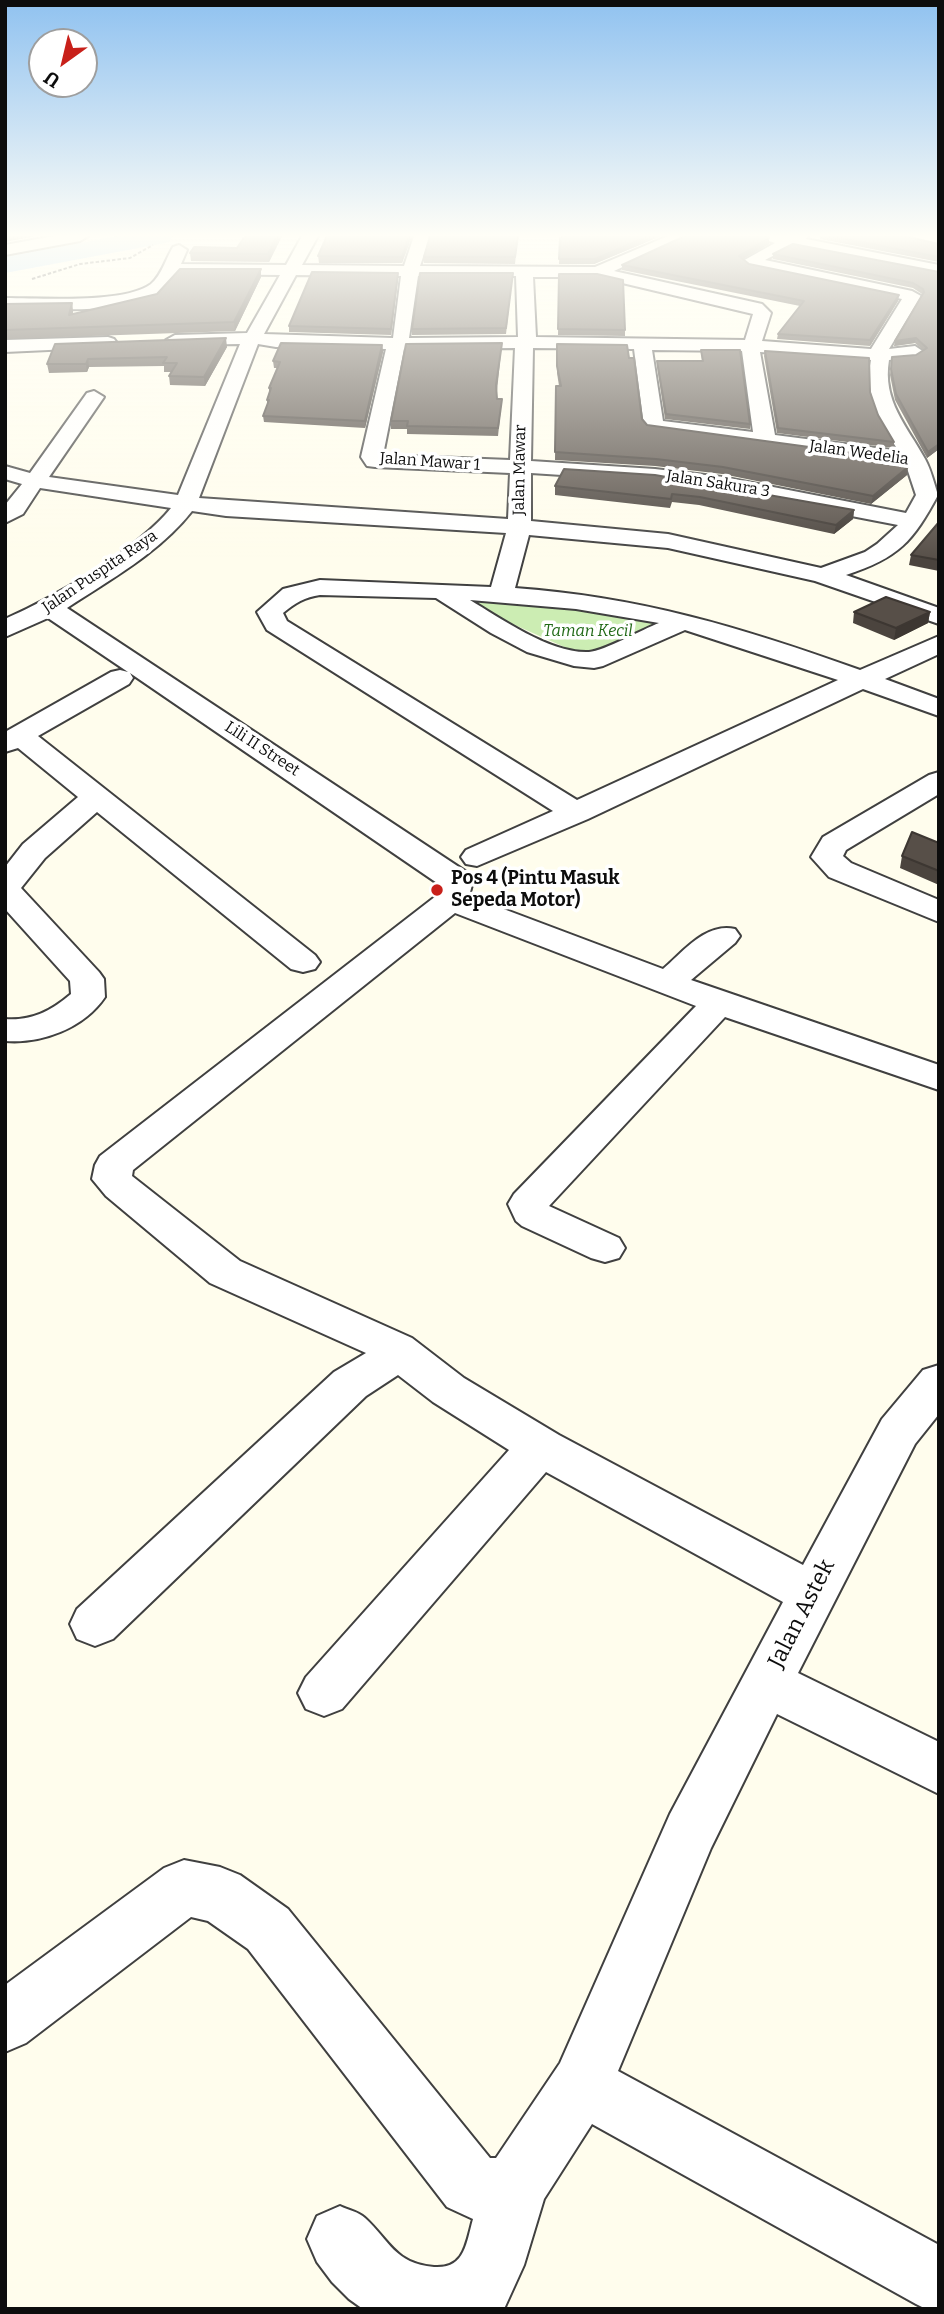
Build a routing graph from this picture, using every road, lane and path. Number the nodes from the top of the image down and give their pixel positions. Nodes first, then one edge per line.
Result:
1 (752, 343) edge
2 (219, 344) edge
3 (251, 344) edge
4 (397, 344) edge
5 (526, 344) edge
6 (642, 344) edge
7 (766, 344) edge
8 (885, 344) edge
9 (5, 346) edge
10 (155, 346) edge
11 (927, 350) edge
12 (881, 352) junction
13 (5, 354) edge
14 (94, 397) dead end
15 (765, 440) junction
16 (915, 460) junction
17 (520, 466) junction
18 (5, 472) edge
19 (34, 481) junction
20 (186, 503) junction
21 (5, 516) edge
22 (914, 521) junction
23 (519, 527) junction
24 (822, 575) junction
25 (436, 591) junction
26 (501, 596) junction
27 (50, 608) junction
28 (939, 617) edge
29 (684, 621) junction
30 (5, 629) edge
31 (939, 644) edge
32 (120, 678) dead end
33 (861, 678) junction
34 (939, 708) edge
35 (12, 740) edge
36 (931, 793) edge
37 (96, 797) junction
38 (578, 813) junction
39 (477, 857) dead end
40 (5, 889) edge
41 (451, 900) junction
42 (939, 912) edge
43 (723, 936) dead end
44 (303, 962) dead end
45 (666, 984) junction
46 (719, 1003) junction
47 (5, 1030) edge
48 (939, 1078) edge
49 (605, 1248) dead end
50 (397, 1349) junction
51 (939, 1382) edge
52 (540, 1447) junction
53 (812, 1593) junction
54 (95, 1624) dead end
55 (766, 1683) junction
56 (324, 1693) dead end
57 (939, 1769) edge
58 (5, 2022) edge
59 (582, 2085) junction
60 (516, 2184) junction
61 (340, 2239) dead end
62 (939, 2281) edge

1 - 15 street
2 - 10 street
3 - 20 street, Jalan Puspita Raya
4 - 17 street, Jalan Mawar 1
5 - 17 street, Jalan Mawar
6 - 15 street, Jalan Wedelia
7 - 12 street
8 - 12 street
9 - 13 street
11 - 12 street
12 - 16 street
14 - 19 street
15 - 16 street, Jalan Wedelia
16 - 22 street, Jalan Wedelia
17 - 22 street, Jalan Sakura 3
17 - 23 street, Jalan Mawar
18 - 19 street
19 - 20 street
19 - 21 street
20 - 23 street
20 - 27 street, Jalan Puspita Raya
22 - 24 street, Jalan Wedelia
23 - 24 street
23 - 26 street, Jalan Mawar
24 - 28 street
25 - 26 street
25 - 29 street
25 - 38 street
26 - 29 street
27 - 30 street, Jalan Puspita Raya
27 - 41 street, Lili II Street
29 - 33 street
31 - 33 street
32 - 35 street
33 - 34 street
33 - 38 street
35 - 37 street
36 - 42 street
37 - 40 street
37 - 44 street
38 - 39 street
40 - 47 street
41 - 45 street
41 - 50 street
43 - 45 street
45 - 46 street
46 - 48 street
46 - 49 street
50 - 52 street
50 - 54 street
51 - 53 street, Jalan Astek
52 - 53 street
52 - 56 street
53 - 55 street, Jalan Astek
55 - 57 street, Jalan Astek
55 - 59 street
58 - 60 street
59 - 60 street
59 - 62 street
60 - 61 street

